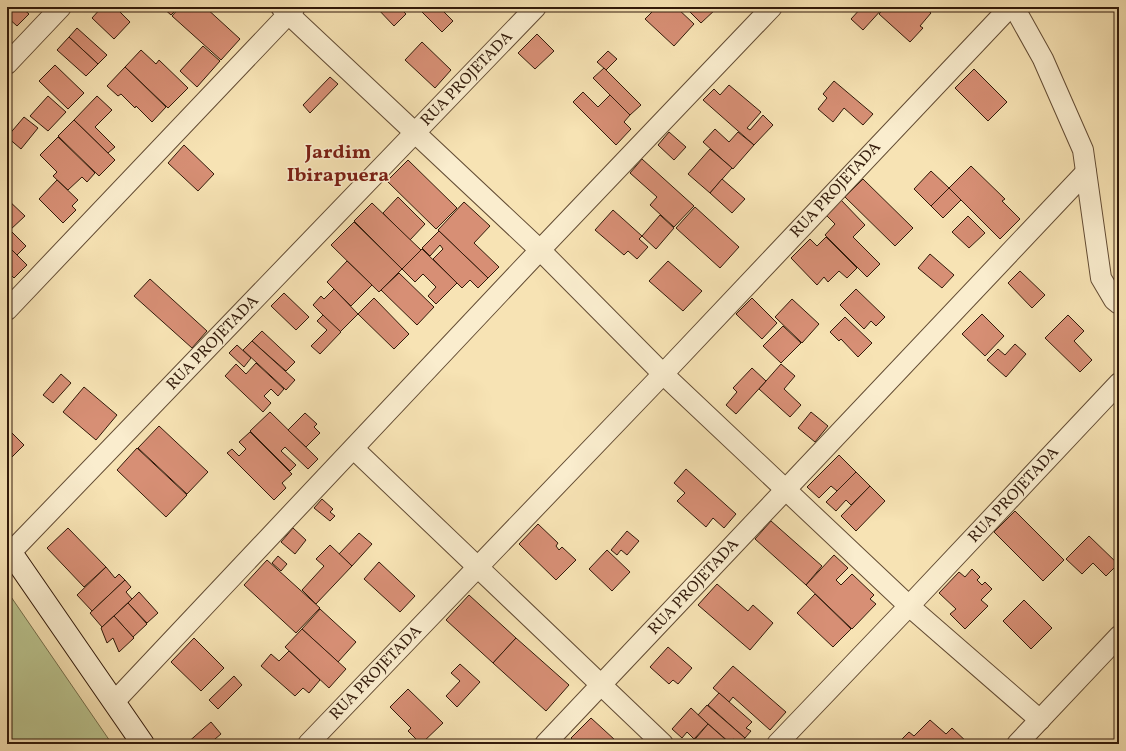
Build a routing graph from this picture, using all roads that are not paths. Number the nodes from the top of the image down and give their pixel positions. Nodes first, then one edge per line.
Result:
1 (61, 7) edge
2 (536, 7) edge
3 (772, 7) edge
4 (1010, 7) edge
5 (1014, 7) edge
6 (288, 9) edge
7 (7, 64) edge
8 (415, 133) junction
9 (1086, 172) junction
10 (540, 250) junction
11 (1119, 304) edge
12 (7, 310) edge
13 (663, 374) junction
14 (1119, 383) edge
15 (354, 449) junction
16 (786, 489) junction
17 (9, 550) edge
18 (478, 567) junction
19 (909, 606) junction
20 (1119, 636) edge
21 (601, 685) junction
22 (114, 702) junction
23 (1040, 720) junction
24 (143, 744) edge
25 (308, 744) edge
26 (545, 744) edge
27 (663, 744) edge
28 (777, 744) edge
29 (1017, 744) edge

1 - 7 street
2 - 8 street, RUA PROJETADA
3 - 10 street
4 - 13 street, RUA PROJETADA
5 - 9 street
6 - 8 street, RUA PROJETADA
6 - 12 street, RUA PROJETADA
8 - 10 street, RUA PROJETADA
8 - 17 street, RUA PROJETADA
9 - 11 street
9 - 16 street, RUA PROJETADA
10 - 13 street, RUA PROJETADA
10 - 15 street
13 - 16 street, RUA PROJETADA
13 - 18 street, RUA PROJETADA
14 - 19 street, RUA PROJETADA
15 - 18 street
15 - 22 street
16 - 19 street, RUA PROJETADA
16 - 21 street, RUA PROJETADA
17 - 22 main road
18 - 21 street
18 - 25 street, RUA PROJETADA
19 - 23 street, RUA PROJETADA
19 - 28 street, RUA PROJETADA
20 - 23 street
21 - 26 street, RUA PROJETADA
21 - 27 street
22 - 24 main road
23 - 29 street

